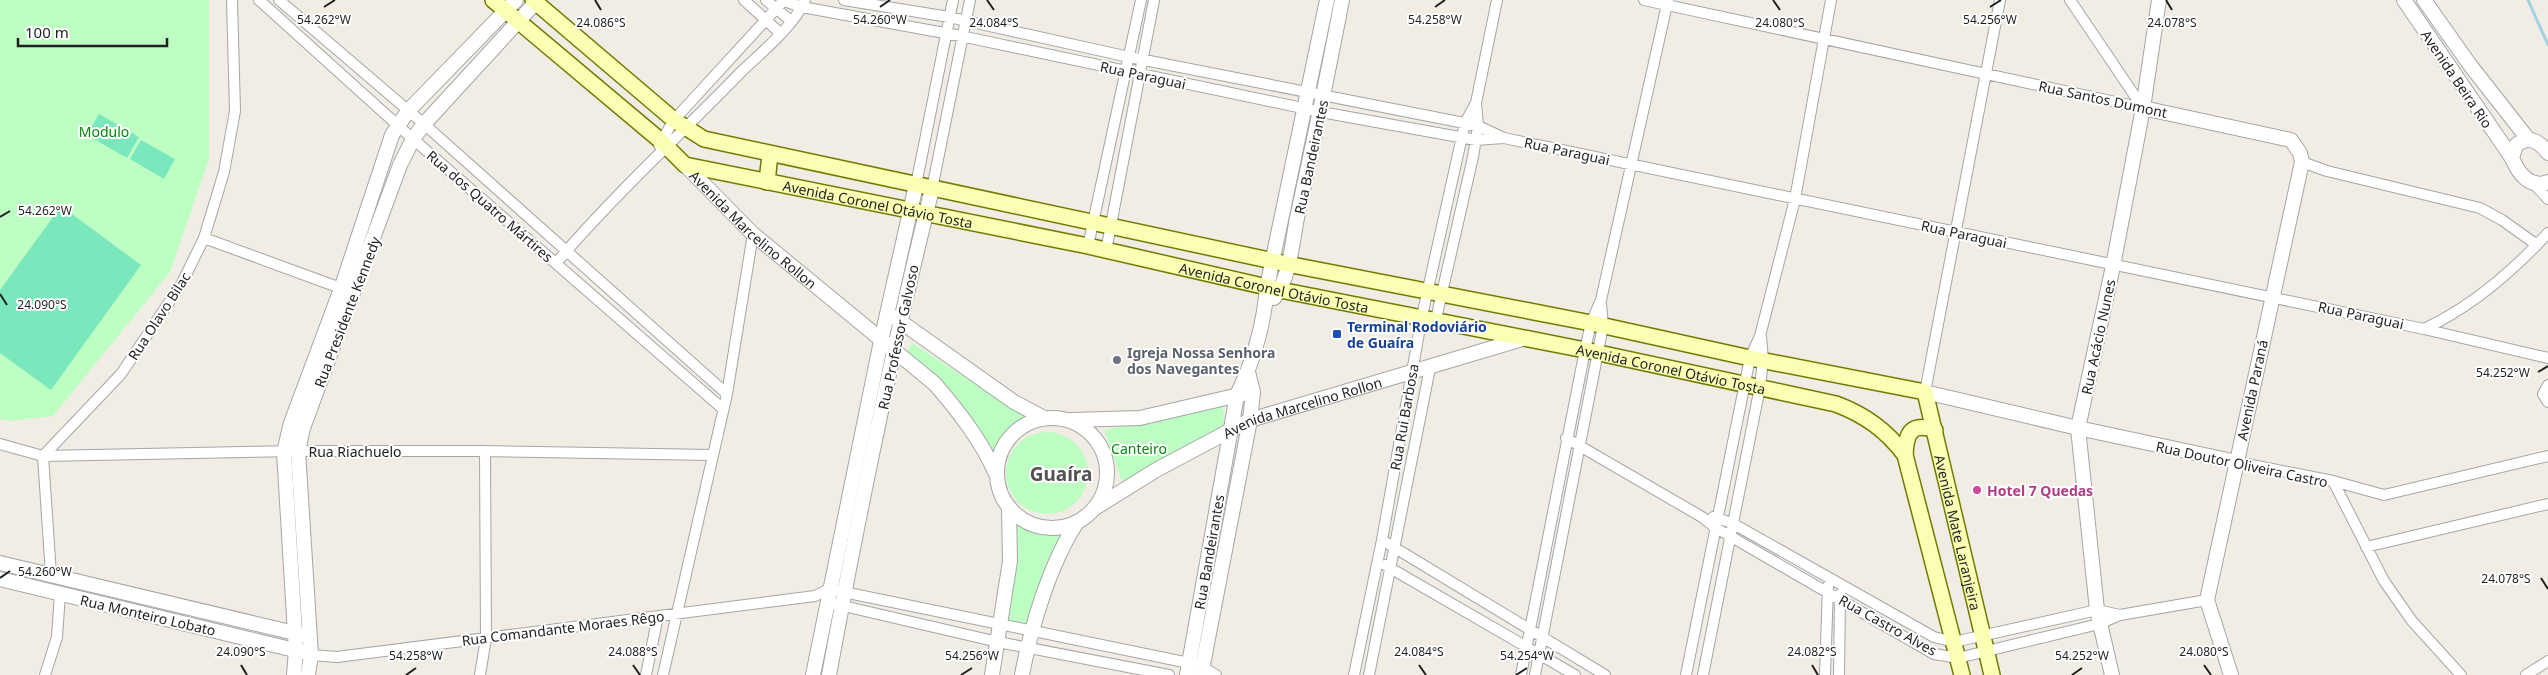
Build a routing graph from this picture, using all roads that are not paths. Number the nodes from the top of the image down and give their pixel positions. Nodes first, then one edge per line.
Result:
1 (232, 0) edge
2 (259, 0) edge
3 (279, 0) edge
4 (493, 0) edge
5 (744, 0) edge
6 (766, 0) edge
7 (844, 0) edge
8 (952, 0) edge
9 (970, 0) edge
10 (1141, 0) edge
11 (1154, 0) edge
12 (1327, 0) edge
13 (1342, 0) edge
14 (1498, 0) edge
15 (1644, 0) edge
16 (1830, 0) edge
17 (2000, 0) edge
18 (2070, 0) edge
19 (2159, 0) edge
20 (2404, 0) edge
21 (2424, 0) edge
22 (536, 1) edge
23 (1668, 2) edge
24 (782, 3) edge
25 (804, 4) edge
26 (510, 6) edge
27 (881, 7) junction
28 (949, 17) junction
29 (765, 20) junction
30 (791, 21) junction
31 (880, 21) junction
32 (965, 21) junction
33 (518, 22) junction
34 (1322, 23) junction
35 (1337, 27) junction
36 (780, 33) junction
37 (947, 33) junction
38 (961, 36) junction
39 (1822, 37) junction
40 (343, 55) junction
41 (1129, 57) junction
42 (1142, 59) junction
43 (724, 65) junction
44 (333, 67) junction
45 (1126, 71) junction
46 (1986, 73) junction
47 (1139, 75) junction
48 (1224, 75) junction
49 (736, 78) junction
50 (1221, 91) junction
51 (1309, 92) junction
52 (1324, 95) junction
53 (1476, 103) junction
54 (1305, 108) junction
55 (2143, 108) junction
56 (1397, 109) junction
57 (408, 111) junction
58 (1321, 112) junction
59 (1464, 123) junction
60 (397, 124) junction
61 (424, 124) junction
62 (680, 125) junction
63 (1394, 125) junction
64 (1478, 126) junction
65 (1461, 138) junction
66 (1504, 138) junction
67 (413, 139) junction
68 (1476, 140) junction
69 (2538, 140) edge
70 (664, 144) junction
71 (2548, 153) edge
72 (770, 154) junction
73 (2512, 158) junction
74 (2302, 162) junction
75 (1631, 164) junction
76 (685, 165) junction
77 (1290, 180) junction
78 (767, 182) junction
79 (2548, 182) edge
80 (2533, 183) junction
81 (1305, 184) junction
82 (916, 185) junction
83 (932, 189) junction
84 (2548, 199) edge
85 (1795, 200) junction
86 (1016, 206) junction
87 (1446, 211) junction
88 (919, 212) junction
89 (1460, 215) junction
90 (1094, 222) junction
91 (1111, 225) junction
92 (1014, 232) junction
93 (1954, 232) junction
94 (2548, 233) edge
95 (752, 234) junction
96 (204, 238) junction
97 (2537, 245) junction
98 (1088, 246) junction
99 (1212, 247) junction
100 (567, 250) junction
101 (1106, 251) junction
102 (556, 263) junction
103 (1280, 263) junction
104 (2113, 266) junction
105 (1205, 273) junction
106 (1274, 289) junction
107 (347, 291) junction
108 (1427, 291) junction
109 (1442, 294) junction
110 (2271, 296) junction
111 (888, 312) junction
112 (1429, 318) junction
113 (900, 321) junction
114 (1597, 324) junction
115 (2424, 329) junction
116 (1526, 338) junction
117 (881, 341) junction
118 (894, 351) junction
119 (1592, 351) junction
120 (2548, 358) edge
121 (1756, 359) junction
122 (1430, 368) junction
123 (1248, 372) junction
124 (1413, 374) junction
125 (2548, 385) edge
126 (1753, 386) junction
127 (1253, 392) junction
128 (1925, 392) junction
129 (727, 394) junction
130 (1236, 395) junction
131 (2548, 402) edge
132 (723, 409) junction
133 (1044, 418) junction
134 (1069, 420) junction
135 (1250, 420) junction
136 (2078, 428) junction
137 (1231, 429) junction
138 (1935, 430) junction
139 (1566, 438) junction
140 (0, 444) edge
141 (859, 444) junction
142 (1581, 446) junction
143 (874, 447) junction
144 (291, 451) junction
145 (485, 451) junction
146 (712, 455) junction
147 (1905, 455) junction
148 (43, 456) junction
149 (1397, 456) junction
150 (2548, 456) edge
151 (1412, 460) junction
152 (2237, 462) junction
153 (996, 474) junction
154 (2333, 481) junction
155 (1556, 493) junction
156 (1571, 497) junction
157 (1218, 502) junction
158 (2548, 504) edge
159 (1234, 506) junction
160 (1008, 507) junction
161 (1095, 508) junction
162 (1077, 522) junction
163 (1717, 523) junction
164 (1732, 523) junction
165 (1730, 535) junction
166 (1382, 540) junction
167 (2366, 547) junction
168 (1395, 548) junction
169 (1783, 551) junction
170 (1378, 561) junction
171 (1778, 562) junction
172 (0, 563) edge
173 (1390, 567) junction
174 (51, 575) junction
175 (1827, 575) junction
176 (0, 579) edge
177 (1840, 583) junction
178 (1828, 592) junction
179 (60, 594) junction
180 (824, 596) junction
181 (843, 598) junction
182 (1840, 599) junction
183 (2207, 600) junction
184 (676, 613) junction
185 (658, 616) junction
186 (2098, 617) junction
187 (1698, 620) junction
188 (1713, 624) junction
189 (1001, 626) junction
190 (1531, 630) junction
191 (1031, 631) junction
192 (302, 635) junction
193 (1982, 636) junction
194 (1542, 637) junction
195 (486, 638) junction
196 (998, 642) junction
197 (1954, 642) junction
198 (1527, 646) junction
199 (1027, 648) junction
200 (296, 650) junction
201 (1986, 651) junction
202 (1539, 654) junction
203 (311, 655) junction
204 (1359, 655) junction
205 (1372, 658) junction
206 (1958, 658) junction
207 (2548, 662) edge
208 (1195, 670) edge
209 (45, 675) edge
210 (294, 675) edge
211 (308, 675) edge
212 (480, 675) edge
213 (646, 675) edge
214 (663, 675) edge
215 (813, 675) edge
216 (829, 675) edge
217 (992, 675) edge
218 (1022, 675) edge
219 (1169, 675) edge
220 (1216, 675) edge
221 (1354, 675) edge
222 (1368, 675) edge
223 (1521, 675) edge
224 (1535, 675) edge
225 (1575, 675) edge
226 (1605, 675) edge
227 (1686, 675) edge
228 (1703, 675) edge
229 (1825, 675) edge
230 (1839, 675) edge
231 (1962, 675) edge
232 (1992, 675) edge
233 (2112, 675) edge
234 (2231, 675) edge
235 (2461, 675) edge
236 (2526, 675) edge

1 - 96 street, Rua Olavo Bilac
2 - 44 street, Rua dos Quatro Mártires
3 - 40 street, Rua dos Quatro Mártires
4 - 26 main road, Avenida Marcelino Rollon
5 - 29 street
6 - 24 street
7 - 27 street, Rua Paraguai
8 - 28 street, Rua Professor Galvoso
9 - 32 street, Rua Professor Galvoso
10 - 41 street
11 - 42 street
12 - 34 street, Rua Bandeirantes
13 - 35 street, Rua Bandeirantes
14 - 53 street, Rua Rui Barbosa
15 - 23 street, Rua Santos Dumont
16 - 39 street
17 - 46 street
18 - 55 street
19 - 55 street, Rua Acácio Nunes
20 - 73 street, Avenida Beira Rio
21 - 69 street, Avenida Beira Rio
22 - 33 street, Rua Presidente Kennedy
22 - 62 main road
23 - 39 street, Rua Santos Dumont
23 - 75 street
24 - 25 street, Rua Paraguai
24 - 29 street
24 - 30 street
25 - 30 street
25 - 31 street, Rua Paraguai
26 - 33 main road, Avenida Marcelino Rollon
26 - 57 street, Rua Presidente Kennedy
27 - 28 street, Rua Paraguai
27 - 31 street
28 - 32 street, Rua Paraguai
28 - 37 street, Rua Professor Galvoso
29 - 36 street
29 - 43 street
30 - 36 street
31 - 37 street, Rua Paraguai
32 - 38 street, Rua Professor Galvoso
32 - 41 street, Rua Paraguai
33 - 61 street, Rua Presidente Kennedy
33 - 70 main road, Avenida Marcelino Rollon
34 - 35 street
34 - 51 street, Rua Bandeirantes
35 - 52 street, Rua Bandeirantes
36 - 49 street
37 - 38 street, Rua Paraguai
37 - 82 street, Rua Professor Galvoso
38 - 45 street, Rua Paraguai
38 - 83 street, Rua Professor Galvoso
39 - 46 street, Rua Santos Dumont
39 - 85 street
40 - 44 street
40 - 57 street, Rua dos Quatro Mártires
41 - 42 street, Rua Paraguai
41 - 45 street
42 - 47 street
42 - 48 street, Rua Paraguai
43 - 49 street
43 - 62 street
44 - 60 street, Rua dos Quatro Mártires
45 - 47 street, Rua Paraguai
45 - 90 street
46 - 55 street, Rua Santos Dumont
46 - 93 street
47 - 50 street, Rua Paraguai
47 - 91 street
48 - 50 street
48 - 51 street, Rua Paraguai
49 - 62 street
50 - 54 street, Rua Paraguai
51 - 52 street, Rua Paraguai
51 - 54 street, Rua Bandeirantes
52 - 56 street, Rua Paraguai
52 - 58 street, Rua Bandeirantes
53 - 59 street, Rua Rui Barbosa
53 - 64 street, Rua Rui Barbosa
54 - 58 street, Rua Paraguai
54 - 77 street, Rua Bandeirantes
55 - 74 street, Rua Santos Dumont
55 - 104 street, Rua Acácio Nunes
56 - 59 street, Rua Paraguai
56 - 63 street
57 - 60 street, Rua Presidente Kennedy
57 - 61 street, Rua dos Quatro Mártires
58 - 63 street, Rua Paraguai
58 - 81 street, Rua Bandeirantes
59 - 64 street, Rua Paraguai
59 - 65 street, Rua Rui Barbosa
60 - 67 street, Rua dos Quatro Mártires
60 - 107 street, Rua Presidente Kennedy
61 - 67 street, Rua Presidente Kennedy
61 - 100 street, Rua dos Quatro Mártires
62 - 70 street
62 - 70 street
62 - 72 main road, Avenida Coronel Otávio Tosta
63 - 65 street, Rua Paraguai
64 - 66 street, Rua Paraguai
64 - 68 street, Rua Rui Barbosa
65 - 68 street, Rua Paraguai
65 - 87 street, Rua Rui Barbosa
66 - 68 street, Rua Paraguai
66 - 75 street, Rua Paraguai
67 - 102 street, Rua dos Quatro Mártires
67 - 107 street, Rua Presidente Kennedy
68 - 89 street, Rua Rui Barbosa
69 - 71 street, Avenida Beira Rio
69 - 73 street
70 - 76 main road, Avenida Marcelino Rollon
70 - 100 street
72 - 78 main road
72 - 82 main road, Avenida Coronel Otávio Tosta
73 - 80 street, Avenida Beira Rio
74 - 97 street
74 - 110 street, Avenida Paraná
75 - 85 street, Rua Paraguai
75 - 114 street
76 - 78 main road, Avenida Coronel Otávio Tosta
76 - 95 street, Avenida Marcelino Rollon
77 - 81 street
77 - 103 street, Rua Bandeirantes
78 - 88 main road, Avenida Coronel Otávio Tosta
79 - 80 street
80 - 84 street
81 - 103 street, Rua Bandeirantes
82 - 83 main road, Avenida Coronel Otávio Tosta
82 - 88 street, Rua Professor Galvoso
83 - 86 main road, Avenida Coronel Otávio Tosta
83 - 88 street, Rua Professor Galvoso
85 - 93 street, Rua Paraguai
85 - 121 street
86 - 90 main road, Avenida Coronel Otávio Tosta
86 - 92 main road
87 - 89 street
87 - 108 street, Rua Rui Barbosa
88 - 92 main road, Avenida Coronel Otávio Tosta
88 - 111 street, Rua Professor Galvoso
88 - 113 street, Rua Professor Galvoso
89 - 109 street, Rua Rui Barbosa
90 - 91 main road, Avenida Coronel Otávio Tosta
90 - 98 street
91 - 99 main road, Avenida Coronel Otávio Tosta
91 - 101 street
92 - 98 main road, Avenida Coronel Otávio Tosta
93 - 104 street, Rua Paraguai
93 - 128 street
94 - 97 street
95 - 117 street, Avenida Marcelino Rollon
95 - 129 street
96 - 107 street
96 - 148 street, Rua Olavo Bilac
97 - 115 street
98 - 101 main road, Avenida Coronel Otávio Tosta
99 - 103 main road, Avenida Coronel Otávio Tosta
99 - 105 main road
100 - 102 street
100 - 129 street, Rua dos Quatro Mártires
101 - 105 main road, Avenida Coronel Otávio Tosta
102 - 132 street, Rua dos Quatro Mártires
103 - 106 street, Rua Bandeirantes
103 - 108 main road, Avenida Coronel Otávio Tosta
104 - 110 street, Rua Paraguai
104 - 136 street, Rua Acácio Nunes
105 - 106 main road, Avenida Coronel Otávio Tosta
106 - 112 main road, Avenida Coronel Otávio Tosta
106 - 123 street, Rua Bandeirantes
107 - 144 street, Rua Presidente Kennedy
108 - 109 main road, Avenida Coronel Otávio Tosta
108 - 112 street, Rua Rui Barbosa
109 - 112 street, Rua Rui Barbosa
109 - 114 main road, Avenida Coronel Otávio Tosta
110 - 115 street, Rua Paraguai
110 - 152 street, Avenida Paraná
111 - 113 street
111 - 117 street, Rua Professor Galvoso
112 - 116 main road, Avenida Coronel Otávio Tosta
112 - 124 street, Rua Rui Barbosa
113 - 118 street, Rua Professor Galvoso
113 - 133 street
114 - 119 street
114 - 121 main road, Avenida Coronel Otávio Tosta
115 - 120 street, Rua Paraguai
116 - 119 main road, Avenida Coronel Otávio Tosta
116 - 122 street, Avenida Marcelino Rollon
117 - 118 street, Avenida Marcelino Rollon
117 - 141 street, Rua Professor Galvoso
118 - 143 street, Rua Professor Galvoso
118 - 153 street, Avenida Marcelino Rollon
119 - 126 main road, Avenida Coronel Otávio Tosta
119 - 139 street
119 - 142 street
121 - 126 street
121 - 128 main road, Avenida Coronel Otávio Tosta
122 - 124 street, Avenida Marcelino Rollon
122 - 151 street, Rua Rui Barbosa
123 - 127 street, Rua Bandeirantes
123 - 130 street, Rua Bandeirantes
124 - 135 street, Avenida Marcelino Rollon
124 - 149 street, Rua Rui Barbosa
125 - 131 street
126 - 147 main road, Avenida Coronel Otávio Tosta
126 - 163 street
126 - 164 street
127 - 130 street
127 - 135 street, Rua Bandeirantes
128 - 136 street, Rua Doutor Oliveira Castro
128 - 138 main road, Avenida Mate Laranjeira
129 - 132 street
130 - 134 street
130 - 137 street, Rua Bandeirantes
132 - 146 street
133 - 134 street
133 - 153 street
134 - 161 street
135 - 137 street, Avenida Marcelino Rollon
135 - 159 street, Rua Bandeirantes
136 - 152 street, Rua Doutor Oliveira Castro
136 - 186 street, Rua Acácio Nunes
137 - 157 street, Rua Bandeirantes
137 - 161 street, Avenida Marcelino Rollon
138 - 147 main road
138 - 193 main road, Avenida Mate Laranjeira
139 - 142 street, Rua Castro Alves
139 - 155 street
140 - 148 street, Rua Riachuelo
141 - 143 street
141 - 180 street, Rua Professor Galvoso
142 - 156 street
142 - 163 street, Rua Castro Alves
143 - 181 street, Rua Professor Galvoso
144 - 145 street, Rua Riachuelo
144 - 148 street, Rua Riachuelo
144 - 192 street, Rua Presidente Kennedy
145 - 146 street, Rua Riachuelo
145 - 195 street
146 - 184 street
147 - 197 main road
148 - 174 street
149 - 151 street
149 - 166 street, Rua Rui Barbosa
150 - 154 street
151 - 168 street, Rua Rui Barbosa
152 - 154 street, Rua Doutor Oliveira Castro
152 - 183 street, Avenida Paraná
153 - 160 street
154 - 167 street, Rua Doutor Oliveira Castro
155 - 156 street
155 - 190 street
156 - 194 street
157 - 159 street
157 - 208 street, Rua Bandeirantes
158 - 167 street
159 - 208 street, Rua Bandeirantes
160 - 162 street
160 - 189 street
161 - 162 street
162 - 191 street
163 - 164 street, Rua Castro Alves
163 - 165 street, Rua Castro Alves
163 - 187 street
164 - 165 street
164 - 169 street, Rua Castro Alves
165 - 171 street, Rua Castro Alves
165 - 188 street
166 - 168 street
166 - 170 street, Rua Rui Barbosa
167 - 235 street, Rua Doutor Oliveira Castro
168 - 173 street, Rua Rui Barbosa
168 - 190 street
169 - 171 street
169 - 175 street, Rua Castro Alves
170 - 173 street
170 - 204 street, Rua Rui Barbosa
171 - 178 street, Rua Castro Alves
172 - 174 street, Rua Monteiro Lobato
173 - 198 street
173 - 205 street, Rua Rui Barbosa
174 - 192 street, Rua Monteiro Lobato
175 - 177 street, Rua Castro Alves
175 - 178 street
176 - 179 street, Rua Monteiro Lobato
177 - 182 street
177 - 197 street, Rua Castro Alves
178 - 182 street, Rua Castro Alves
178 - 229 street
179 - 200 street, Rua Monteiro Lobato
179 - 209 street
180 - 181 street, Rua Comandante Moraes Rêgo
180 - 184 street, Rua Comandante Moraes Rêgo
180 - 215 street, Rua Professor Galvoso
181 - 189 street, Rua Comandante Moraes Rêgo
181 - 196 street, Rua Comandante Moraes Rêgo
181 - 216 street, Rua Professor Galvoso
182 - 206 street, Rua Castro Alves
182 - 230 street
183 - 186 street, Rua Castro Alves
183 - 234 street
184 - 185 street, Rua Comandante Moraes Rêgo
184 - 214 street
185 - 195 street, Rua Comandante Moraes Rêgo
185 - 213 street
186 - 193 street, Rua Castro Alves
186 - 201 street, Rua Castro Alves
186 - 233 street, Rua Acácio Nunes
187 - 188 street
187 - 227 street
188 - 228 street
189 - 191 street, Rua Comandante Moraes Rêgo
189 - 196 street
190 - 194 street
190 - 198 street
191 - 199 street
191 - 208 street, Rua Comandante Moraes Rêgo
192 - 200 street, Rua Presidente Kennedy
192 - 203 street, Rua Presidente Kennedy
193 - 197 street, Rua Castro Alves
193 - 201 main road, Avenida Mate Laranjeira
194 - 202 street
194 - 226 street
195 - 203 street, Rua Comandante Moraes Rêgo
195 - 212 street
196 - 199 street, Rua Comandante Moraes Rêgo
196 - 217 street
197 - 206 main road
198 - 202 street
198 - 223 street
199 - 218 street
199 - 219 street, Rua Comandante Moraes Rêgo
200 - 203 street, Rua Monteiro Lobato
200 - 210 street, Rua Presidente Kennedy
201 - 206 street, Rua Castro Alves
201 - 232 main road, Avenida Mate Laranjeira
202 - 224 street
202 - 225 street
203 - 211 street, Rua Presidente Kennedy
204 - 205 street
204 - 221 street, Rua Rui Barbosa
205 - 222 street, Rua Rui Barbosa
206 - 231 main road
207 - 236 street
208 - 220 street, Rua Comandante Moraes Rêgo

